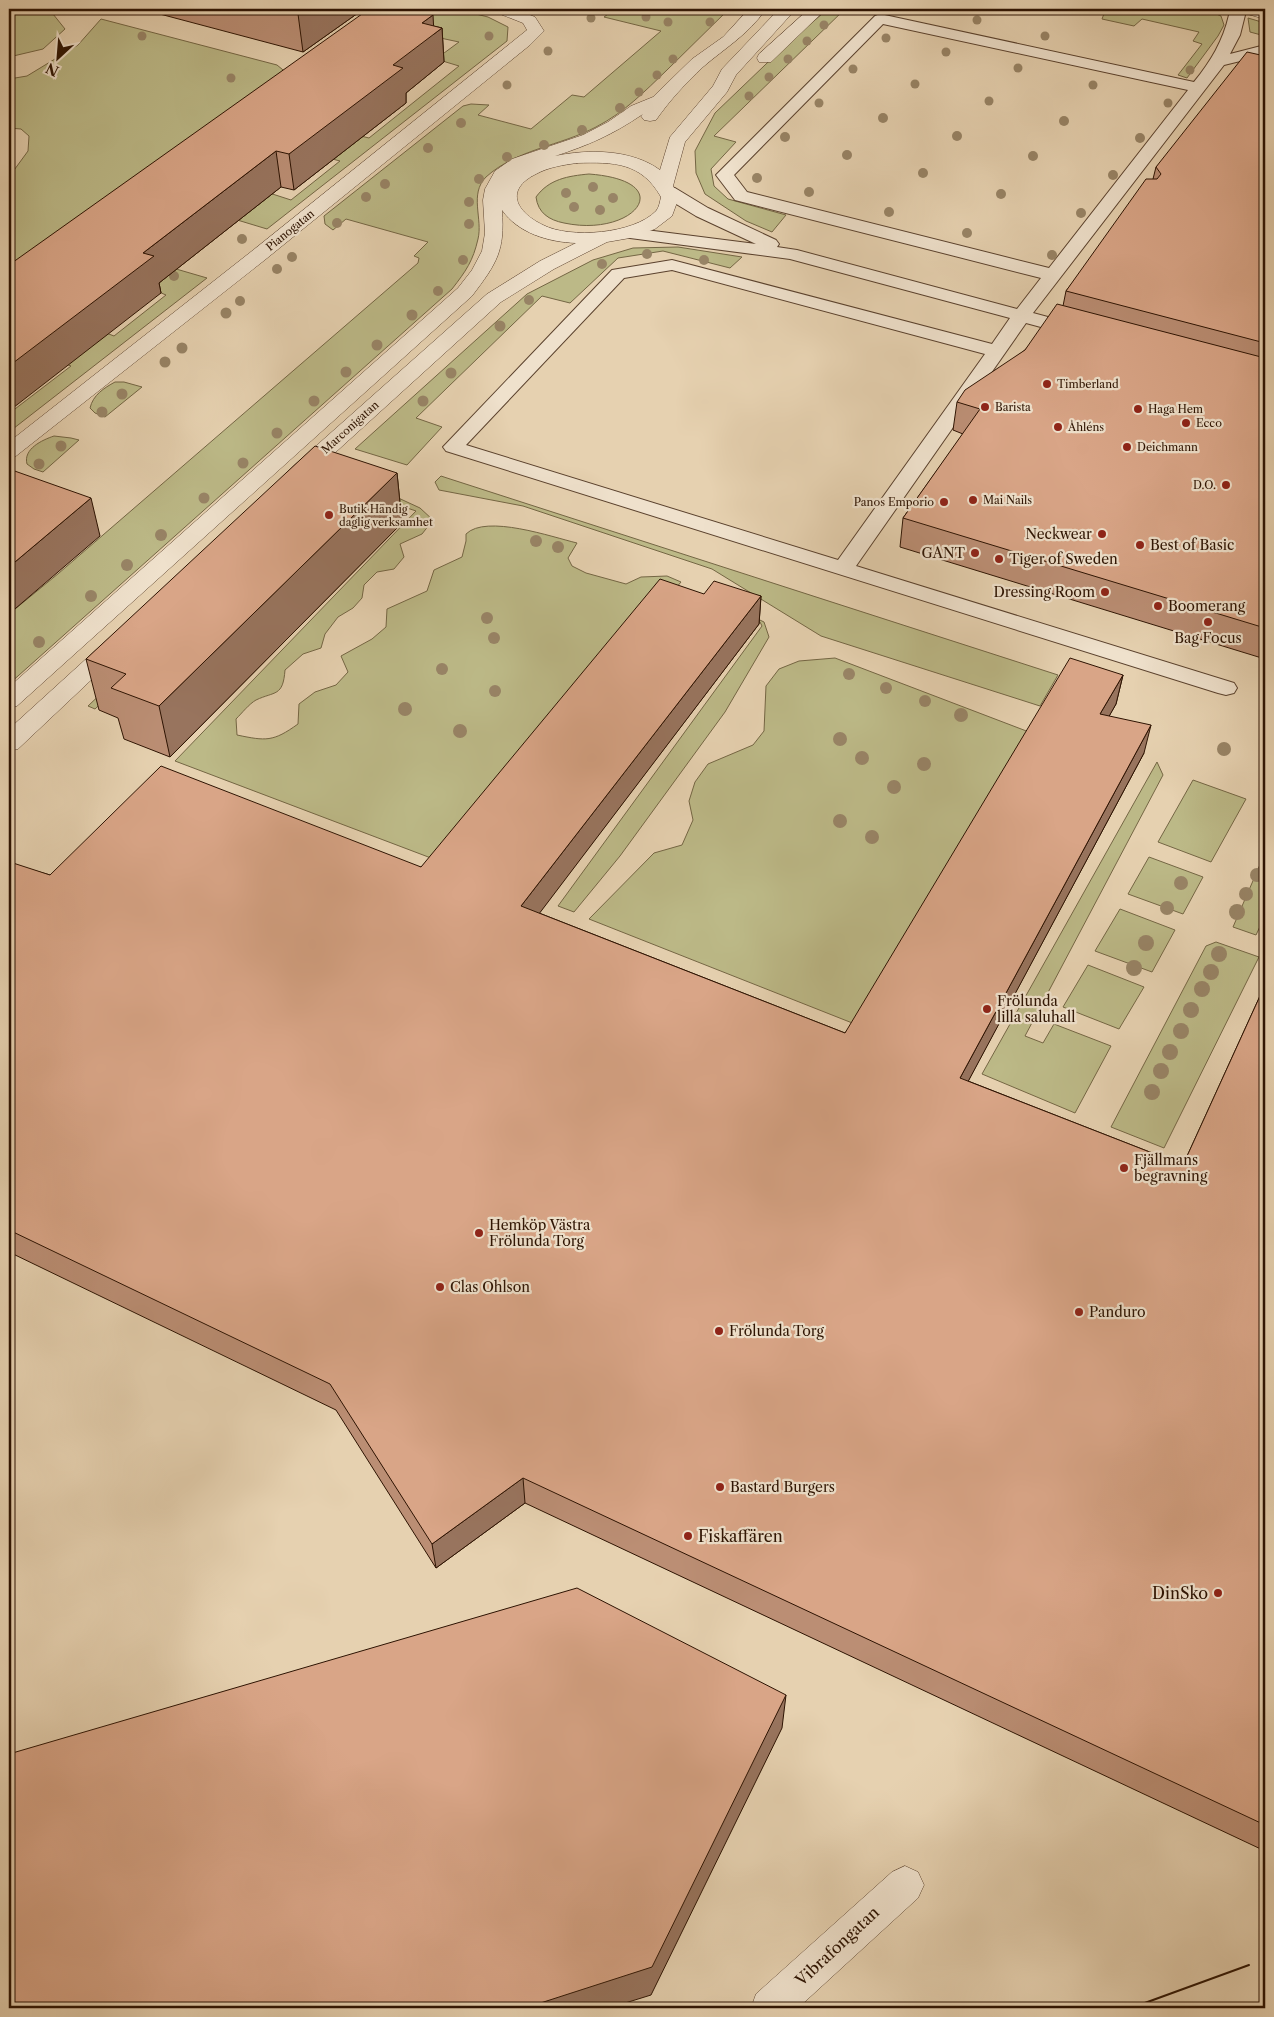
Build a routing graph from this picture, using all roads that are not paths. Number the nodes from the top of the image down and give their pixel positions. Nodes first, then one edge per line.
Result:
1 (501, 9) edge
2 (738, 9) edge
3 (758, 9) edge
4 (788, 9) edge
5 (818, 9) edge
6 (1233, 9) edge
7 (1246, 9) edge
8 (1265, 14) edge
9 (1265, 50) edge
10 (1218, 62) junction
11 (698, 63) junction
12 (1197, 87) junction
13 (721, 88) junction
14 (659, 101) junction
15 (548, 164) junction
16 (667, 188) junction
17 (507, 201) junction
18 (492, 222) junction
19 (630, 233) junction
20 (600, 238) junction
21 (791, 254) junction
22 (1053, 275) junction
23 (1021, 316) junction
24 (1096, 336) edge
25 (996, 351) junction
26 (9, 452) edge
27 (285, 485) edge
28 (843, 569) junction
29 (127, 633) edge
30 (1226, 688) dead end
31 (9, 700) edge
32 (9, 743) edge
33 (905, 1885) dead end
34 (770, 2008) edge

1 - 26 street, Pianogatan
2 - 11 street, Marconigatan
3 - 11 street, Marconigatan
4 - 13 street
5 - 13 street
6 - 10 lane
7 - 8 street
9 - 10 lane
10 - 12 lane
11 - 14 street, Marconigatan
12 - 22 lane
12 - 22 lane
13 - 16 street
14 - 15 street, Marconigatan
14 - 18 street, Marconigatan
15 - 16 street
15 - 17 street
16 - 19 street
16 - 21 lane
17 - 18 street
17 - 20 street
18 - 31 street, Marconigatan
19 - 20 street
19 - 21 lane
20 - 27 street, Marconigatan
21 - 23 lane
22 - 23 lane
23 - 24 lane
23 - 25 lane
25 - 28 lane
25 - 28 lane
28 - 30 lane
29 - 32 street
33 - 34 street, Vibrafongatan

